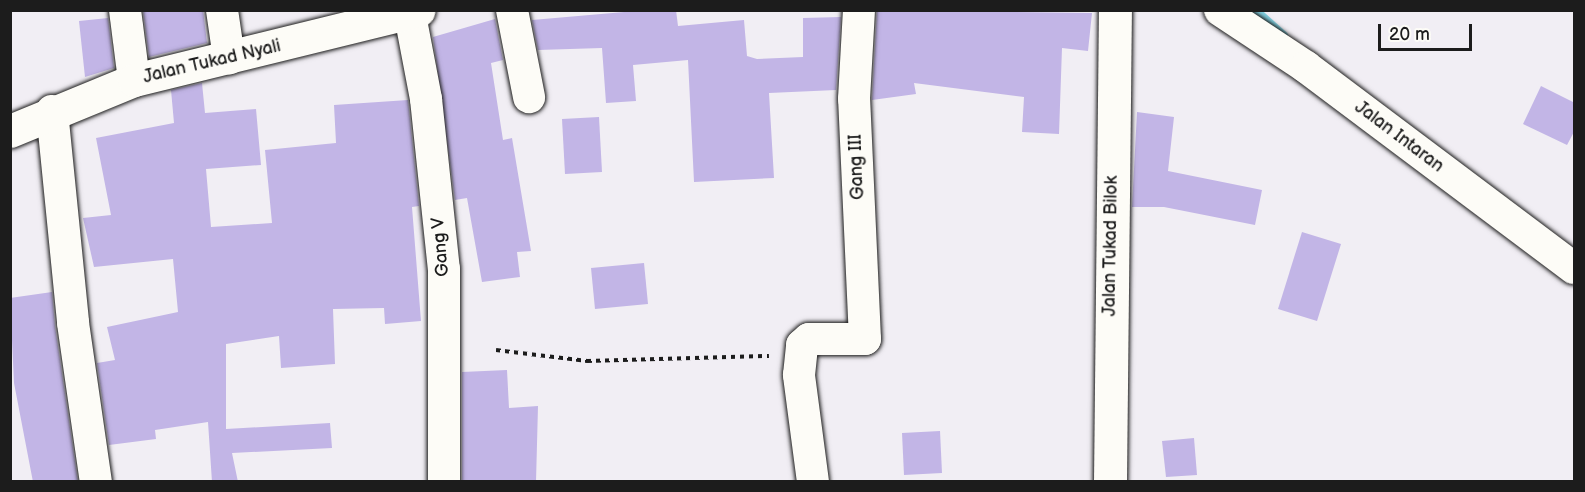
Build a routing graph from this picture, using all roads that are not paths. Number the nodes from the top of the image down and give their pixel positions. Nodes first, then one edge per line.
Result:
1 (124, 10) edge
2 (222, 10) edge
3 (512, 10) edge
4 (859, 10) edge
5 (1115, 10) edge
6 (1220, 10) edge
7 (414, 13) edge
8 (229, 58) junction
9 (134, 80) junction
10 (529, 97) dead end
11 (52, 111) junction
12 (10, 131) edge
13 (1575, 268) edge
14 (96, 482) edge
15 (444, 482) edge
16 (813, 482) edge
17 (1110, 482) edge

1 - 9 street
2 - 8 street
3 - 10 street
4 - 16 street, Gang III
5 - 17 street, Jalan Tukad Bilok
6 - 13 street, Jalan Intaran
7 - 8 street, Jalan Tukad Nyali
7 - 15 street, Gang V
8 - 9 street, Jalan Tukad Nyali
9 - 11 street, Jalan Tukad Nyali
11 - 12 street, Jalan Tukad Nyali
11 - 14 street

